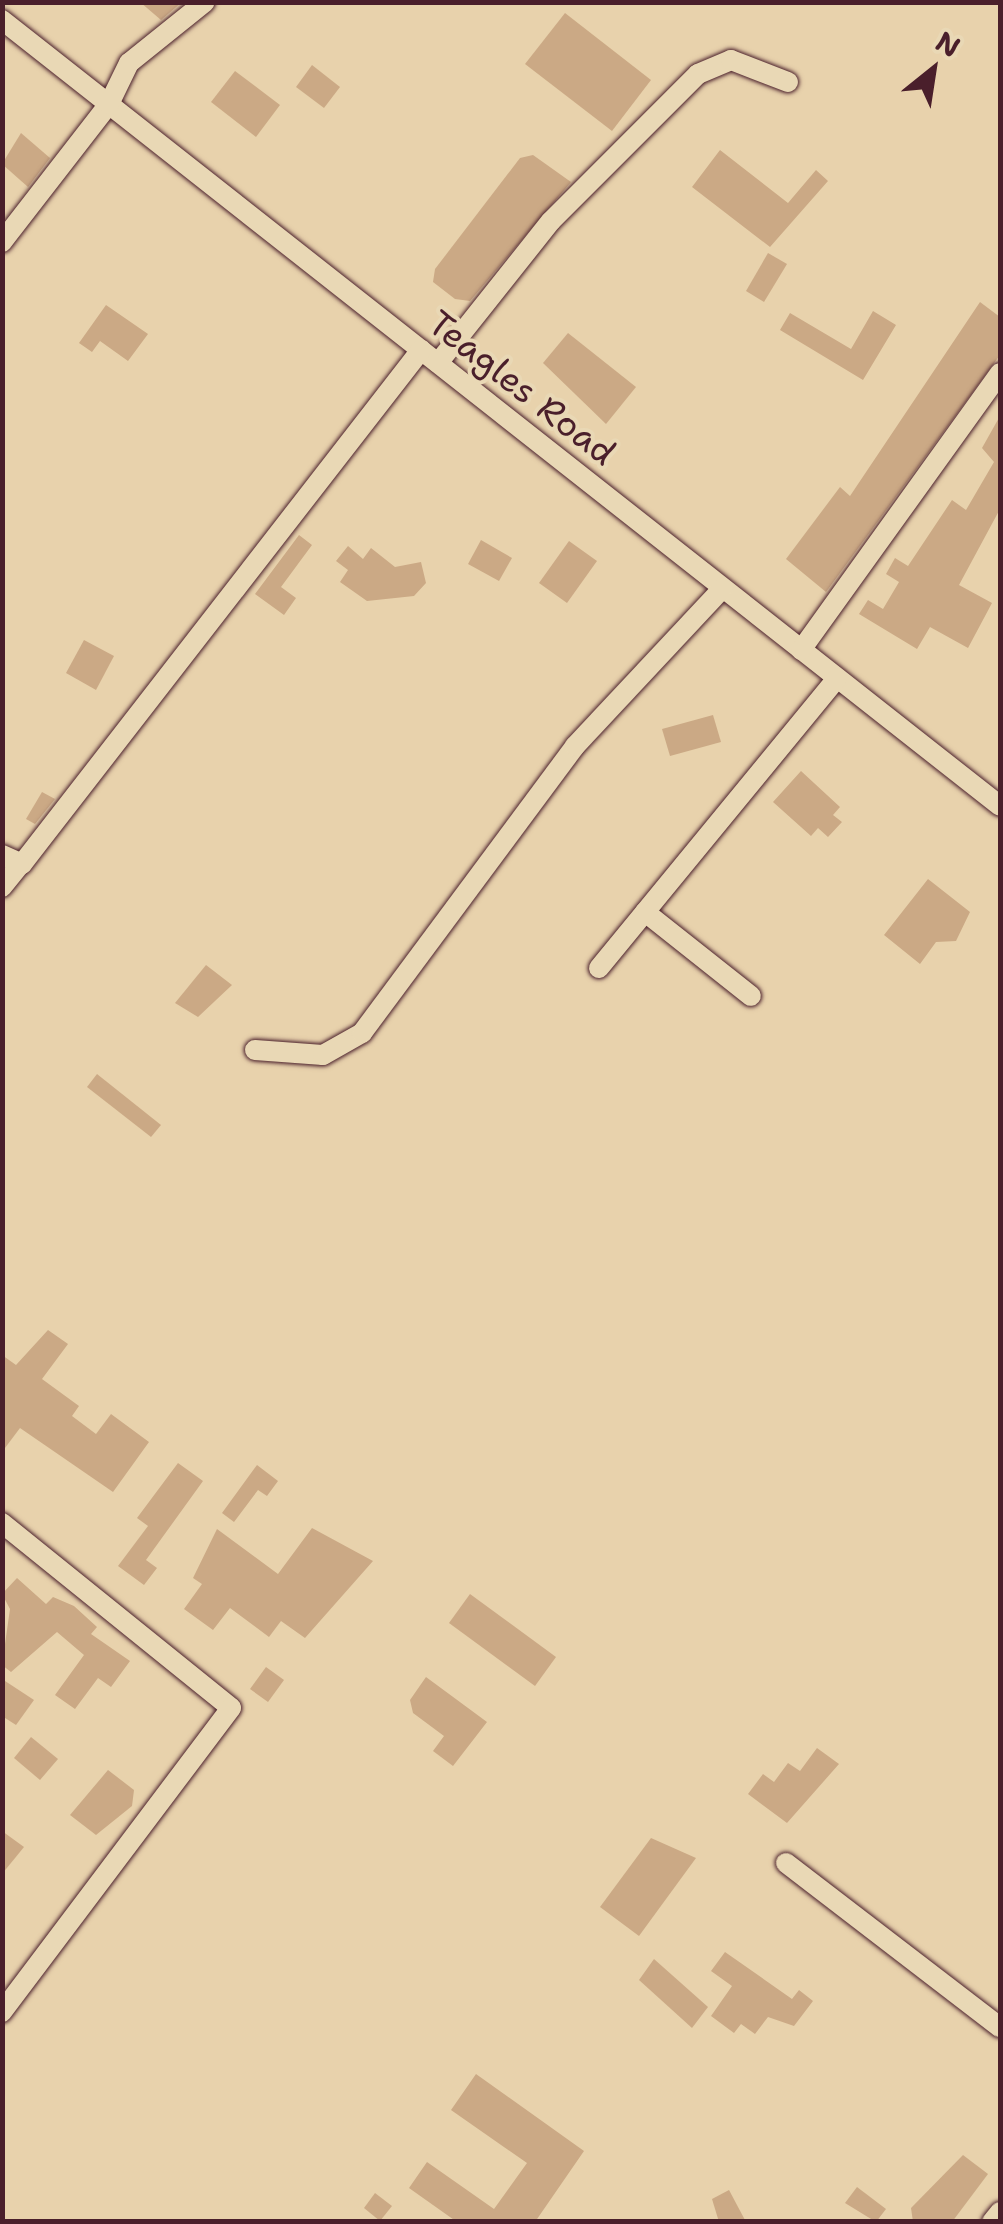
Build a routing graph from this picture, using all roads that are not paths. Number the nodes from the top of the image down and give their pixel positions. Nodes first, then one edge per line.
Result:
1 (205, 2) edge
2 (2, 20) edge
3 (788, 82) dead end
4 (109, 104) junction
5 (2, 242) edge
6 (429, 356) junction
7 (1000, 373) edge
8 (723, 588) junction
9 (802, 650) junction
10 (837, 678) junction
11 (1000, 806) edge
12 (11, 860) edge
13 (2, 887) edge
14 (645, 912) junction
15 (599, 968) dead end
16 (752, 996) dead end
17 (255, 1050) dead end
18 (2, 1524) edge
19 (786, 1863) dead end
20 (2, 2012) edge
21 (1000, 2027) edge
22 (1000, 2212) edge
23 (992, 2222) edge

1 - 4 street
2 - 4 street, Teagles Road
3 - 6 street
4 - 5 street
4 - 6 street, Teagles Road
6 - 8 street, Teagles Road
6 - 12 street
7 - 9 street
8 - 9 street, Teagles Road
8 - 17 street
9 - 10 street, Teagles Road
10 - 11 street, Teagles Road
10 - 14 street
12 - 13 street
14 - 15 street
14 - 16 street
18 - 20 street
19 - 21 street
22 - 23 street

